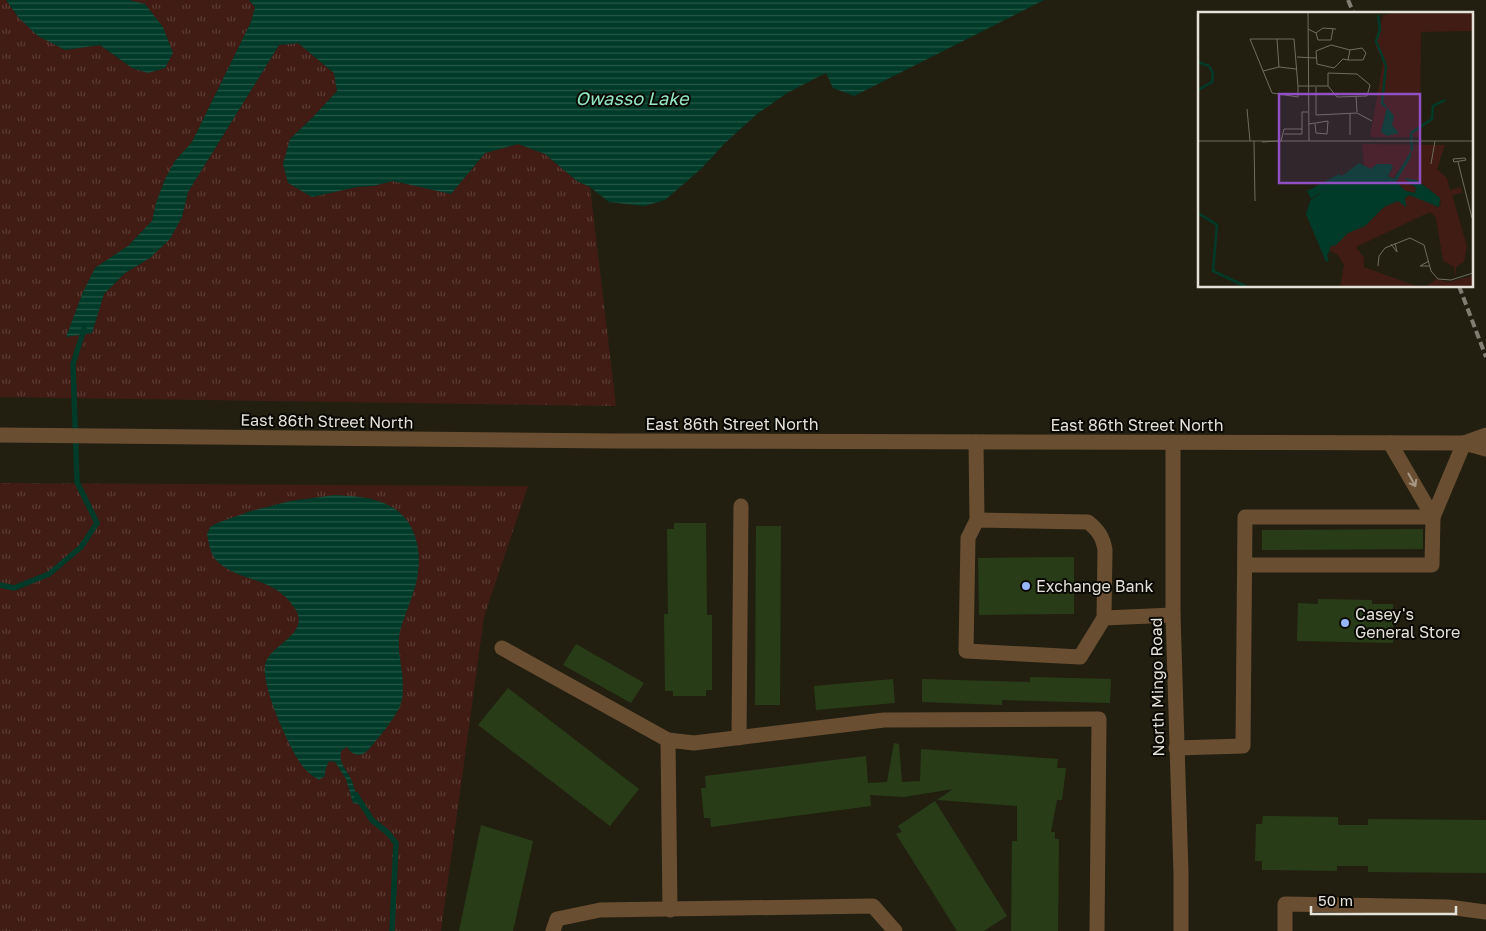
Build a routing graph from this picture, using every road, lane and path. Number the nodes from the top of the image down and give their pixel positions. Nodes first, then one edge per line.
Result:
1 (0, 435) edge
2 (1486, 435) edge
3 (976, 442) junction
4 (1173, 443) junction
5 (1390, 443) junction
6 (1464, 443) junction
7 (1486, 449) edge
8 (741, 506) dead end
9 (1433, 517) junction
10 (977, 520) junction
11 (1245, 565) junction
12 (1173, 615) junction
13 (1104, 618) junction
14 (502, 648) dead end
15 (739, 738) junction
16 (668, 740) junction
17 (1176, 748) junction
18 (670, 910) junction
19 (1486, 912) edge
20 (553, 931) edge
21 (895, 931) edge
22 (1097, 931) edge
23 (1181, 931) edge
24 (1285, 931) edge

1 - 3 street, East 86th Street North
2 - 6 street, East 86th Street North
3 - 4 street, East 86th Street North
3 - 10 street
4 - 5 street, East 86th Street North
4 - 12 street, North Mingo Road
5 - 6 street, East 86th Street North
5 -> 9 street
6 - 7 street, East 86th Street North
6 - 9 street
8 - 15 street
9 - 11 street
9 - 11 street
10 - 13 street
10 - 13 street
11 - 17 street
12 - 13 street
12 - 17 street, North Mingo Road
14 - 16 street
15 - 16 street
15 - 22 street
16 - 18 street
17 - 23 street, North Mingo Road
18 - 20 street
18 - 21 street
19 - 24 street

